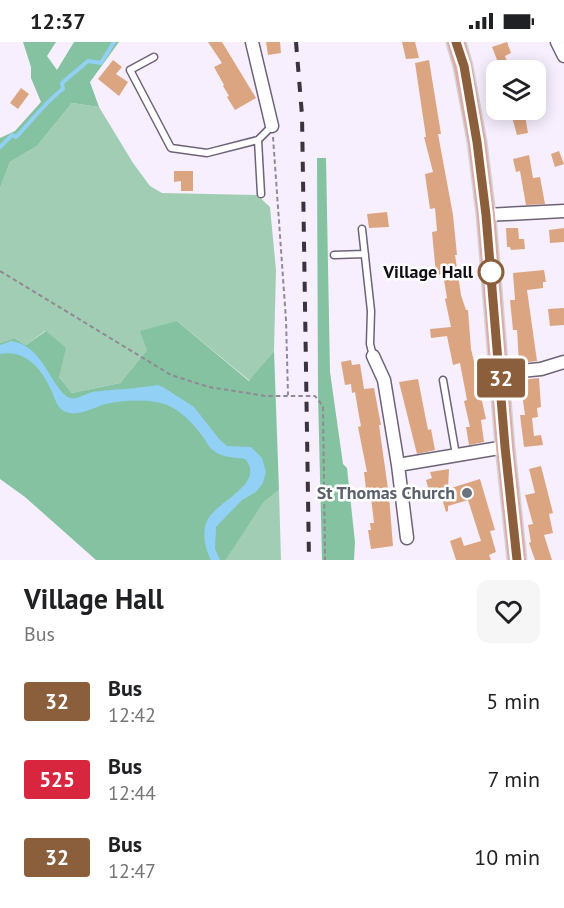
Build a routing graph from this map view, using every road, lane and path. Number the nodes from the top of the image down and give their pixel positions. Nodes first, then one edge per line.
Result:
1 (252, 42) edge
2 (456, 42) edge
3 (557, 42) edge
4 (564, 56) edge
5 (154, 57) dead end
6 (272, 126) junction
7 (258, 140) junction
8 (261, 194) dead end
9 (564, 211) edge
10 (486, 215) junction
11 (362, 229) dead end
12 (364, 254) junction
13 (334, 255) dead end
14 (0, 271) edge
15 (373, 356) joint
16 (564, 362) edge
17 (500, 373) junction
18 (444, 380) dead end
19 (288, 395) junction
20 (505, 447) junction
21 (456, 455) junction
22 (398, 465) junction
23 (407, 538) dead end
24 (325, 560) edge
25 (516, 560) edge

1 - 6 street
2 - 10 main road
3 - 4 street
5 - 7 lane
6 - 7 lane
6 - 19 path
7 - 8 lane
9 - 10 street
10 - 17 main road
11 - 12 lane
12 - 13 lane
12 - 15 lane
14 - 19 path
15 - 22 street
16 - 17 street
17 - 20 main road
18 - 21 lane
19 - 24 path
20 - 21 street
20 - 25 main road
21 - 22 street
22 - 23 street

